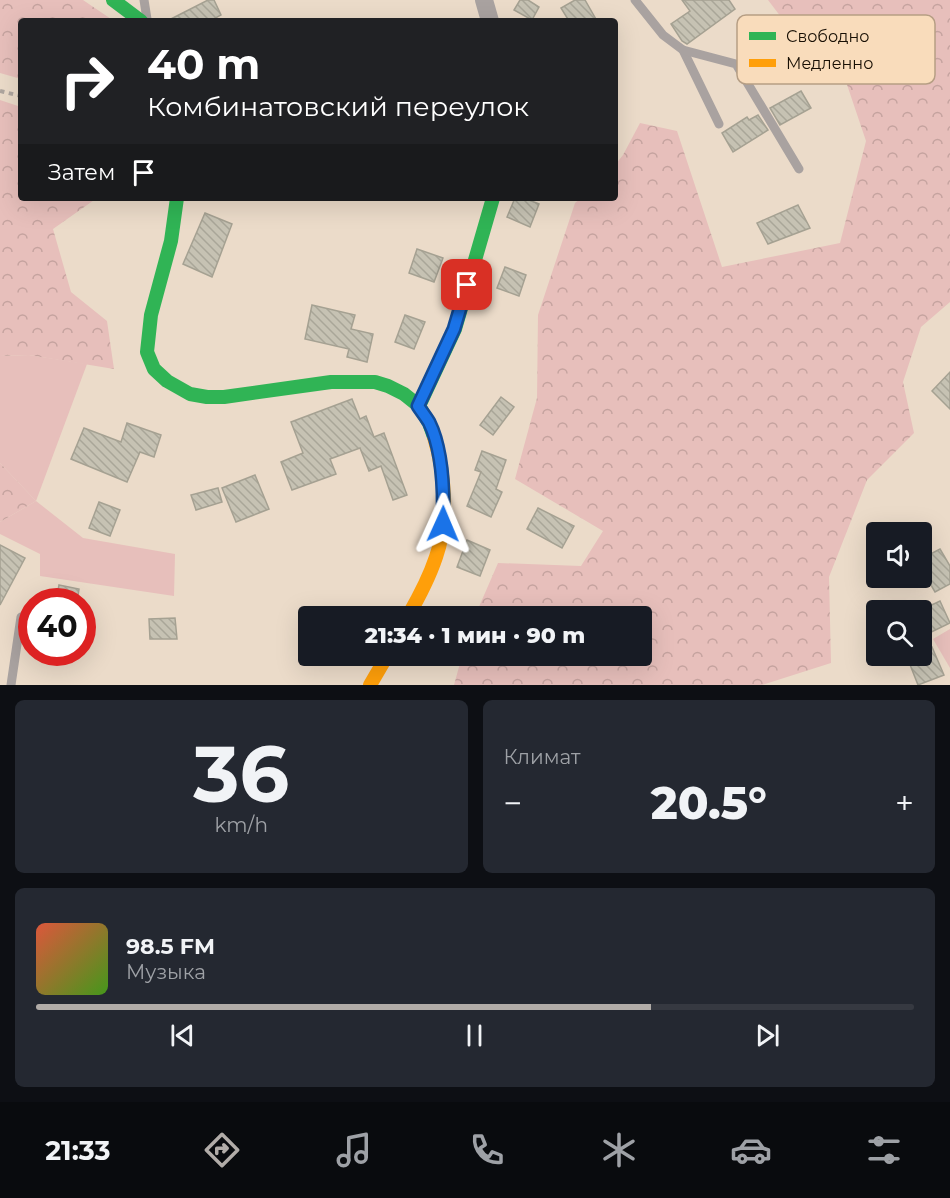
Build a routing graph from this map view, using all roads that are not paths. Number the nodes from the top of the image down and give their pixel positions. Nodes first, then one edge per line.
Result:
1 (113, 0) edge
2 (144, 0) edge
3 (484, 0) edge
4 (635, 0) edge
5 (137, 18) edge
6 (147, 18) edge
7 (489, 18) edge
8 (683, 50) junction
9 (737, 66) edge
10 (748, 84) edge
11 (719, 124) dead end
12 (799, 169) dead end
13 (177, 201) edge
14 (492, 201) edge
15 (418, 406) junction
16 (414, 606) edge
17 (18, 637) edge
18 (381, 666) edge
19 (11, 685) edge
20 (370, 685) edge

1 - 5 street
2 - 6 lane
3 - 7 street
4 - 8 lane
8 - 9 lane
8 - 11 lane
10 - 12 lane
13 - 15 street
14 - 15 street
15 - 16 street
17 - 19 lane
18 - 20 street

